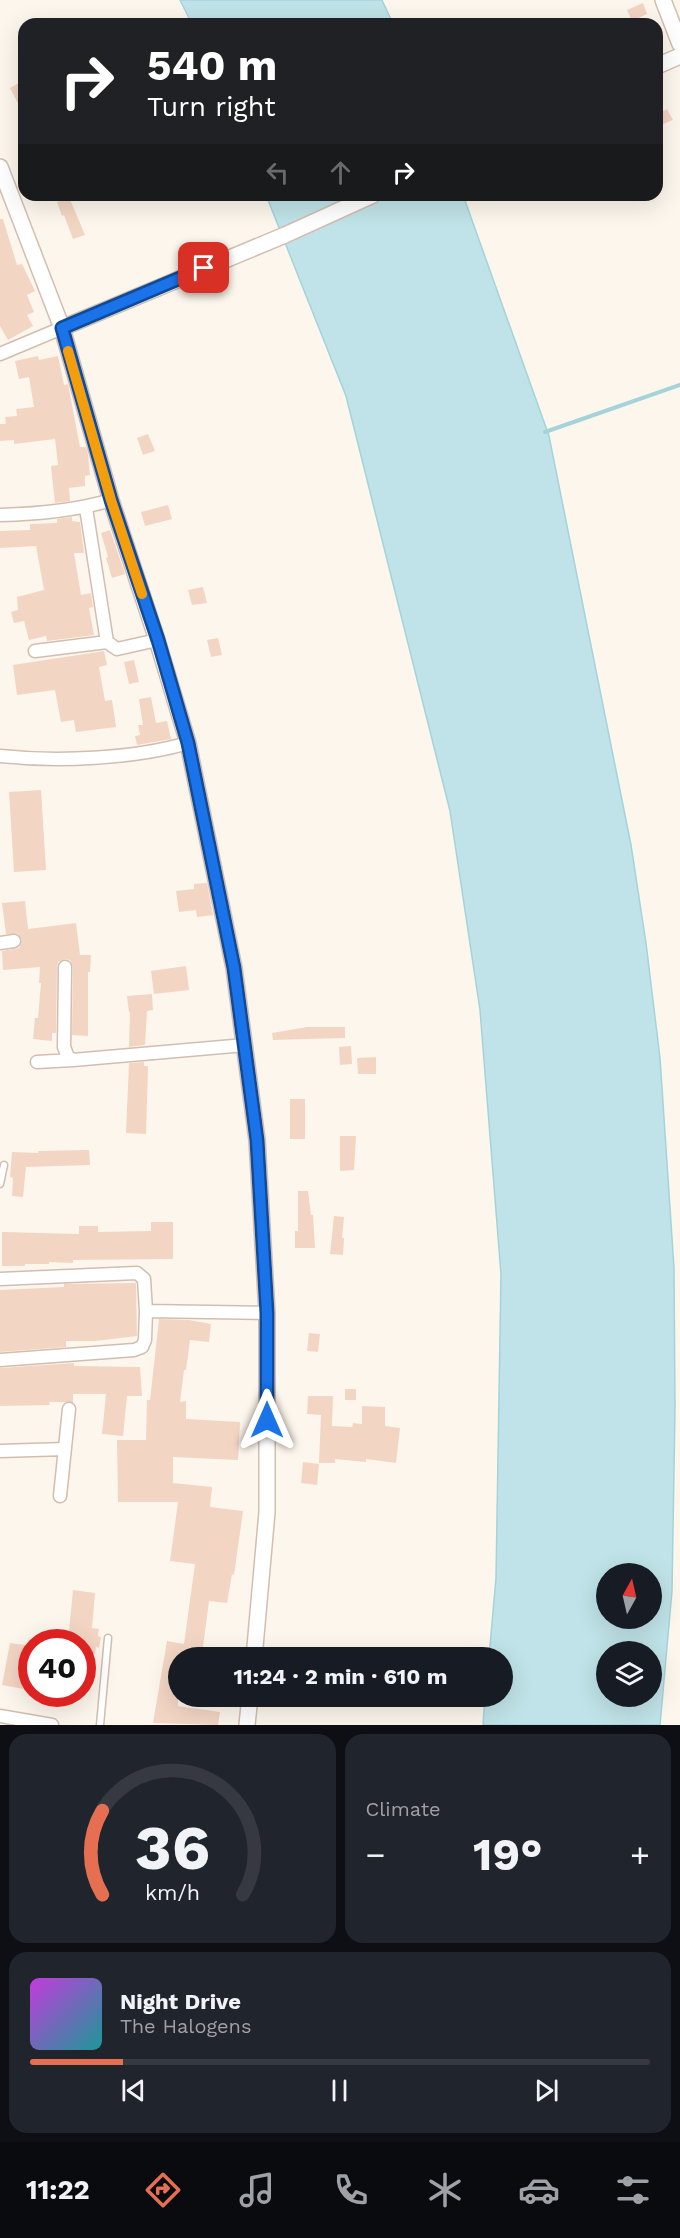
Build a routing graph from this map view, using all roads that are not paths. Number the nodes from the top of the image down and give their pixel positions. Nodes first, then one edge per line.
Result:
1 (663, 0) edge
2 (680, 44) edge
3 (680, 56) edge
4 (663, 63) edge
5 (0, 167) edge
6 (360, 201) edge
7 (62, 328) junction
8 (0, 354) edge
9 (111, 500) junction
10 (86, 508) junction
11 (0, 515) edge
12 (158, 640) junction
13 (107, 642) junction
14 (35, 651) dead end
15 (188, 743) junction
16 (0, 756) edge
17 (14, 942) dead end
18 (0, 943) edge
19 (65, 967) dead end
20 (245, 1045) junction
21 (73, 1060) junction
22 (37, 1062) dead end
23 (4, 1165) dead end
24 (0, 1184) edge
25 (0, 1279) edge
26 (146, 1311) junction
27 (267, 1313) junction
28 (0, 1360) edge
29 (69, 1408) dead end
30 (65, 1449) junction
31 (0, 1450) edge
32 (60, 1496) dead end
33 (108, 1638) dead end
34 (255, 1647) edge
35 (249, 1707) edge
36 (0, 1716) edge
37 (49, 1725) edge
38 (100, 1725) edge
39 (248, 1725) edge

1 - 2 street
3 - 4 street
5 - 7 street
6 - 7 street
7 - 8 street
7 - 9 street
9 - 10 street
9 - 12 street
10 - 11 street
10 - 13 street
12 - 13 street
12 - 15 street
13 - 14 street
15 - 16 street
15 - 20 street
17 - 18 street
19 - 21 street
20 - 21 street
20 - 27 street
21 - 22 street
23 - 24 lane
25 - 26 street
26 - 27 street
26 - 28 street
27 - 34 street
29 - 30 street
30 - 31 street
30 - 32 street
33 - 38 lane
35 - 39 street
36 - 37 street

